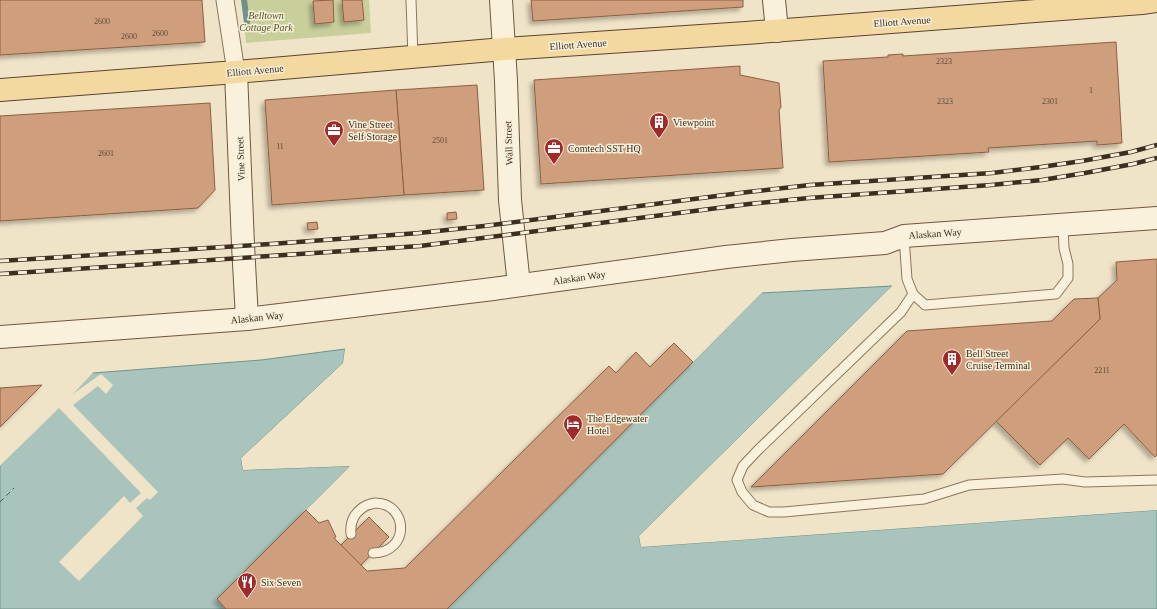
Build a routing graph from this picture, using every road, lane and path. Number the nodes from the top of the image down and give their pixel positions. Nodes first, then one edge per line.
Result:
1 (225, 0) edge
2 (411, 0) edge
3 (501, 0) edge
4 (774, 0) edge
5 (1147, 1) edge
6 (776, 31) junction
7 (504, 49) junction
8 (413, 57) junction
9 (236, 72) junction
10 (0, 90) edge
11 (1157, 218) edge
12 (1063, 225) junction
13 (904, 236) junction
14 (519, 285) junction
15 (913, 294) junction
16 (248, 319) junction
17 (0, 337) edge
18 (1157, 480) edge
19 (351, 534) dead end
20 (373, 553) dead end

1 - 9 street, Vine Street
2 - 8 lane
3 - 7 main road, Wall Street
4 - 6 main road
5 - 6 main road, Elliott Avenue
6 - 7 main road, Elliott Avenue
7 - 8 main road, Elliott Avenue
7 - 14 main road, Wall Street
8 - 9 main road, Elliott Avenue
9 - 10 main road, Elliott Avenue
9 - 16 main road, Vine Street
11 - 12 main road, Alaskan Way
12 - 13 main road, Alaskan Way
12 - 15 lane
13 - 14 main road, Alaskan Way
13 - 15 lane
14 - 16 main road, Alaskan Way
15 - 18 lane
16 - 17 main road, Alaskan Way
19 - 20 lane

